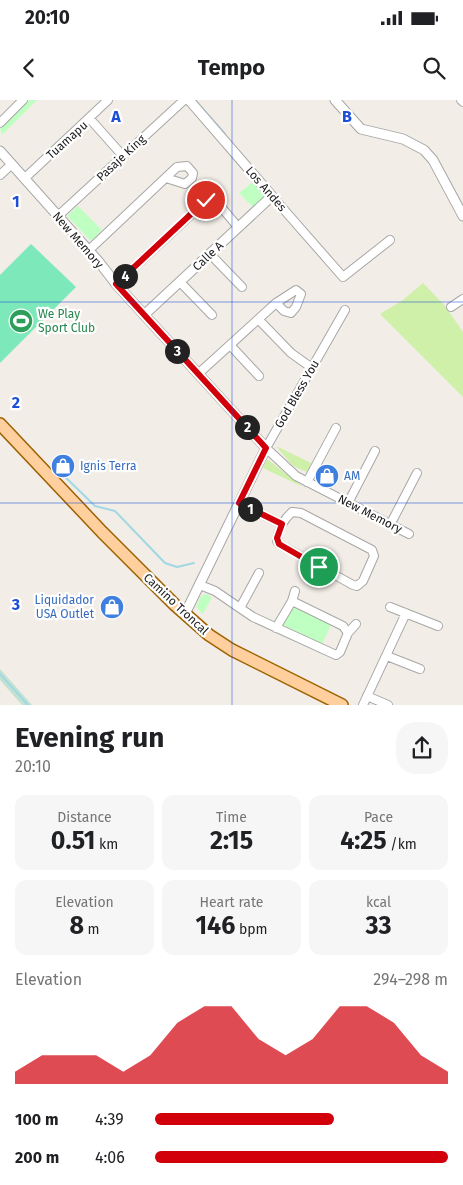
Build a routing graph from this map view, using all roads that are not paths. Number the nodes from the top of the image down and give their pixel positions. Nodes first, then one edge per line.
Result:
1 (23, 100) edge
2 (108, 100) edge
3 (184, 100) edge
4 (189, 100) edge
5 (335, 100) edge
6 (90, 119) junction
7 (0, 123) edge
8 (0, 151) edge
9 (123, 156) junction
10 (12, 164) junction
11 (0, 175) edge
12 (25, 178) junction
13 (166, 178) dead end
14 (272, 196) junction
15 (58, 216) junction
16 (463, 216) edge
17 (238, 227) junction
18 (390, 240) dead end
19 (88, 250) junction
20 (210, 254) junction
21 (180, 282) junction
22 (116, 284) junction
23 (242, 287) dead end
24 (463, 299) edge
25 (276, 303) dead end
26 (451, 307) dead end
27 (345, 310) dead end
28 (144, 315) junction
29 (212, 315) dead end
30 (259, 320) junction
31 (230, 345) junction
32 (312, 368) junction
33 (198, 374) junction
34 (259, 376) dead end
35 (0, 424) edge
36 (336, 428) dead end
37 (0, 433) edge
38 (266, 448) junction
39 (375, 451) dead end
40 (38, 466) junction
41 (417, 473) dead end
42 (307, 482) junction
43 (239, 503) junction
44 (348, 503) junction
45 (282, 524) junction
46 (390, 525) junction
47 (409, 534) dead end
48 (260, 573) dead end
49 (200, 585) junction
50 (295, 590) dead end
51 (292, 601) junction
52 (390, 607) dead end
53 (240, 608) junction
54 (406, 613) junction
55 (185, 614) junction
56 (356, 624) dead end
57 (438, 626) dead end
58 (276, 628) junction
59 (348, 633) junction
60 (387, 656) junction
61 (420, 669) dead end
62 (367, 696) junction
63 (342, 705) edge
64 (363, 705) edge
65 (388, 705) edge

1 - 7 street
2 - 6 street, Tuamapu
3 - 9 street, Pasaje King
4 - 14 street, Los Andes
5 - 16 street
6 - 9 street
6 - 12 street, Tuamapu
8 - 10 street, New Memory
9 - 15 street, Pasaje King
10 - 11 street
10 - 12 street, New Memory
12 - 15 street, New Memory
13 - 19 street
14 - 17 street, Calle A
14 - 18 street, Los Andes
15 - 19 street, New Memory
17 - 20 street, Calle A
17 - 22 street
19 - 22 street, New Memory
20 - 21 street, Calle A
20 - 23 street
21 - 28 street, Calle A
21 - 29 street
22 - 28 street, New Memory
24 - 26 street
25 - 30 street
27 - 32 street, God Bless You
28 - 33 street, New Memory
30 - 31 street
30 - 32 street
31 - 33 street
31 - 34 street
32 - 38 street, God Bless You
33 - 38 street, New Memory
35 - 40 main road, Camino Troncal
36 - 42 street
37 - 40 main road, Camino Troncal
38 - 42 street, New Memory
38 - 43 street, God Bless You
39 - 44 street
40 - 55 main road, Camino Troncal
41 - 46 street
42 - 44 street, New Memory
43 - 45 street
43 - 49 street, God Bless You
44 - 46 street, New Memory
45 - 45 street
46 - 47 street, New Memory
48 - 53 street
49 - 53 street
49 - 55 street, God Bless You
50 - 51 street
51 - 58 street
51 - 59 street
52 - 54 street
53 - 58 street
54 - 57 street
54 - 60 street
55 - 63 main road, Camino Troncal
56 - 59 street
58 - 59 street
60 - 61 street
60 - 62 street
62 - 64 street
62 - 65 street

